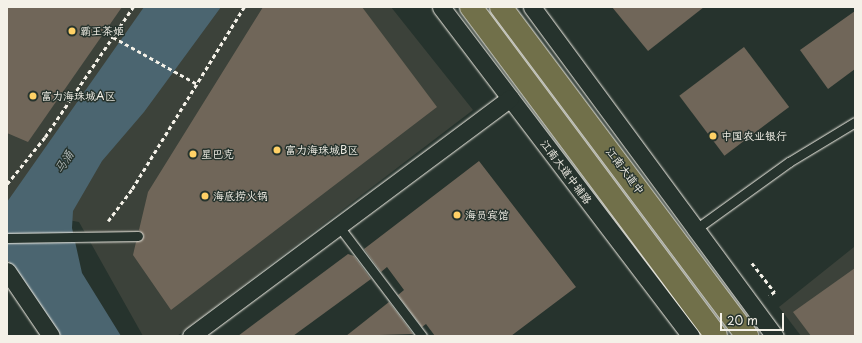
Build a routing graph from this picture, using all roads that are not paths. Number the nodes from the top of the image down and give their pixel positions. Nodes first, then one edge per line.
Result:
1 (442, 7) edge
2 (471, 7) edge
3 (501, 7) edge
4 (532, 7) edge
5 (510, 98) junction
6 (855, 122) edge
7 (630, 219) junction
8 (338, 226) junction
9 (696, 229) junction
10 (612, 232) junction
11 (138, 236) dead end
12 (7, 238) edge
13 (679, 243) junction
14 (7, 271) edge
15 (51, 336) edge
16 (191, 336) edge
17 (422, 336) edge
18 (691, 336) edge
19 (716, 336) edge
20 (747, 336) edge
21 (775, 336) edge

1 - 5 street, 江南大道中辅路
2 - 7 main road
3 - 13 main road, 江南大道中
4 - 9 street
5 - 8 street
5 - 10 street, 江南大道中辅路
6 - 9 lane
7 - 10 street
7 - 19 main road
8 - 16 street
8 - 17 lane
9 - 13 street
9 - 21 street
10 - 18 street, 江南大道中辅路
11 - 12 lane
13 - 20 main road, 江南大道中
14 - 15 street

